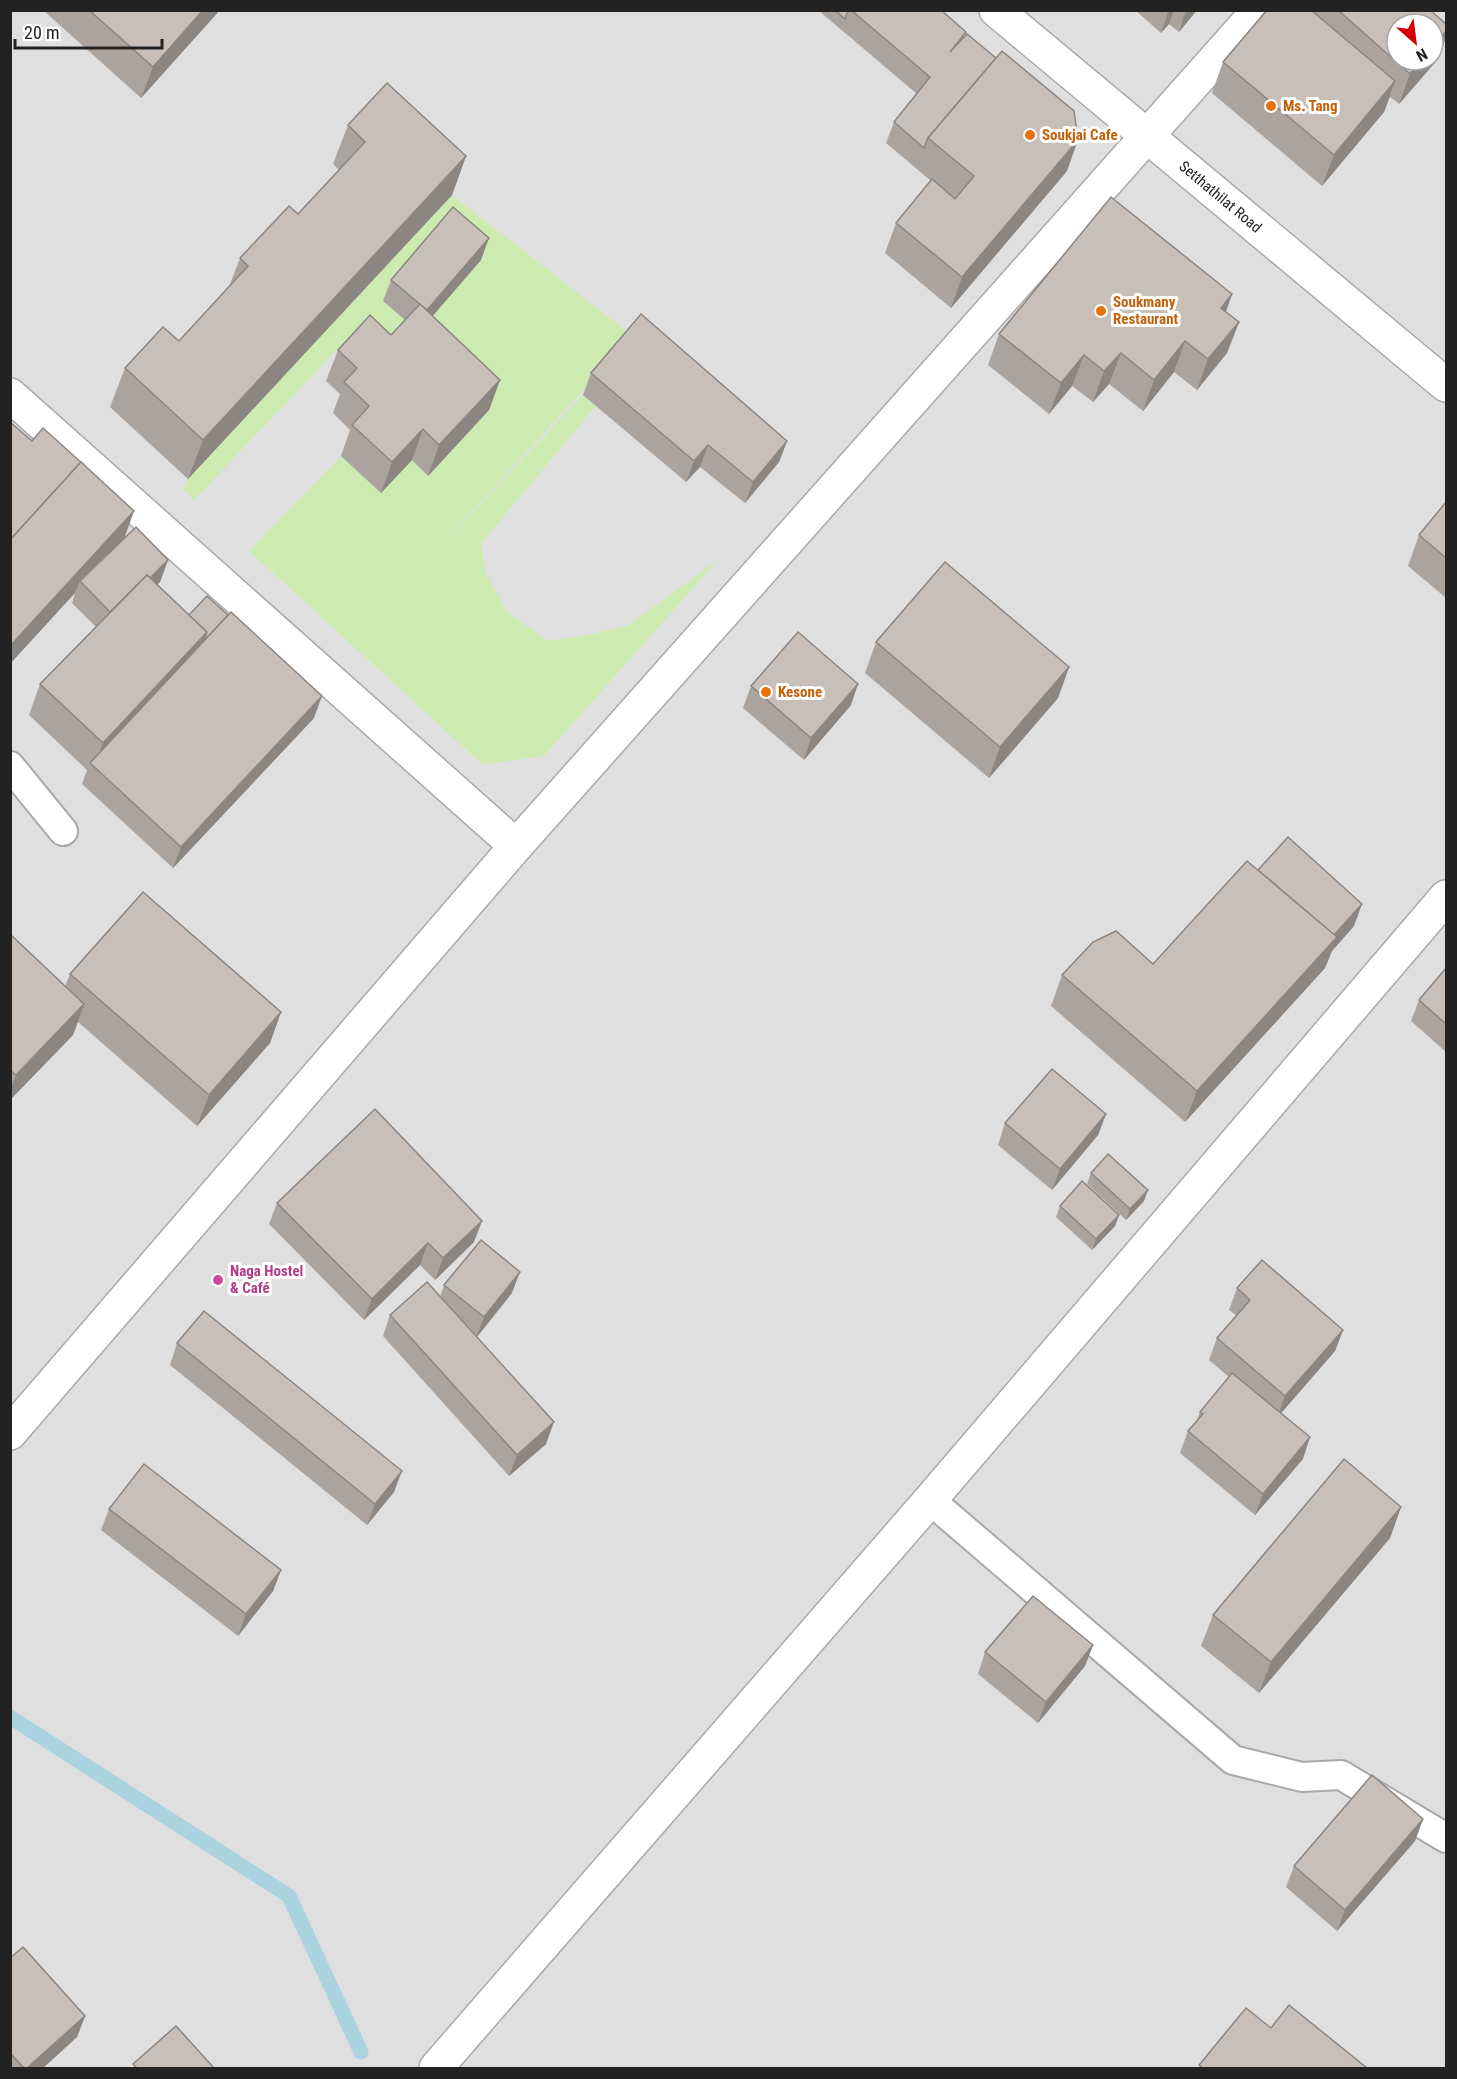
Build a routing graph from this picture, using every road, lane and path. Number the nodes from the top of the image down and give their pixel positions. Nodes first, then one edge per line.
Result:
1 (996, 10) edge
2 (1258, 10) edge
3 (1148, 136) junction
4 (1446, 385) edge
5 (12, 399) edge
6 (10, 766) edge
7 (63, 831) dead end
8 (516, 846) junction
9 (1446, 897) edge
10 (10, 1433) edge
11 (930, 1500) junction
12 (1446, 1838) edge
13 (436, 2068) edge

1 - 3 street, Setthathilat Road
2 - 3 street
3 - 4 street, Setthathilat Road
3 - 8 street
5 - 8 street
6 - 7 lane
8 - 10 street
9 - 11 street
11 - 12 lane
11 - 13 street

